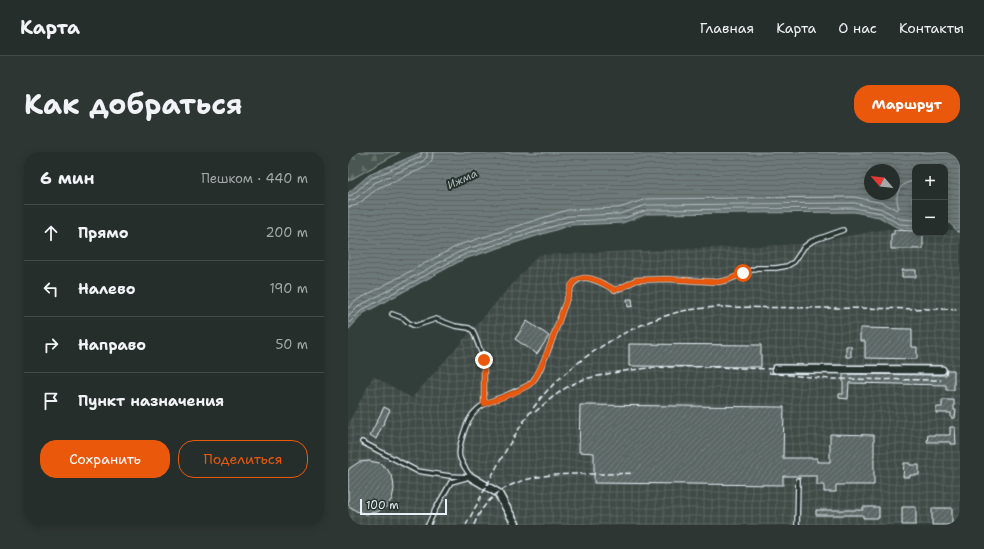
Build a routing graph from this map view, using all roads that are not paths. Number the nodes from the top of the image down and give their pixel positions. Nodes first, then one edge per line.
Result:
1 (843, 230) dead end
2 (392, 314) dead end
3 (776, 369) dead end
4 (942, 370) dead end
5 (484, 404) junction
6 (362, 442) dead end
7 (471, 477) junction
8 (798, 480) dead end
9 (428, 525) edge
10 (516, 525) edge
11 (797, 525) edge

1 - 5 lane
2 - 5 lane
3 - 4 street
5 - 7 lane
6 - 7 lane
7 - 9 lane
7 - 10 street
8 - 11 lane

